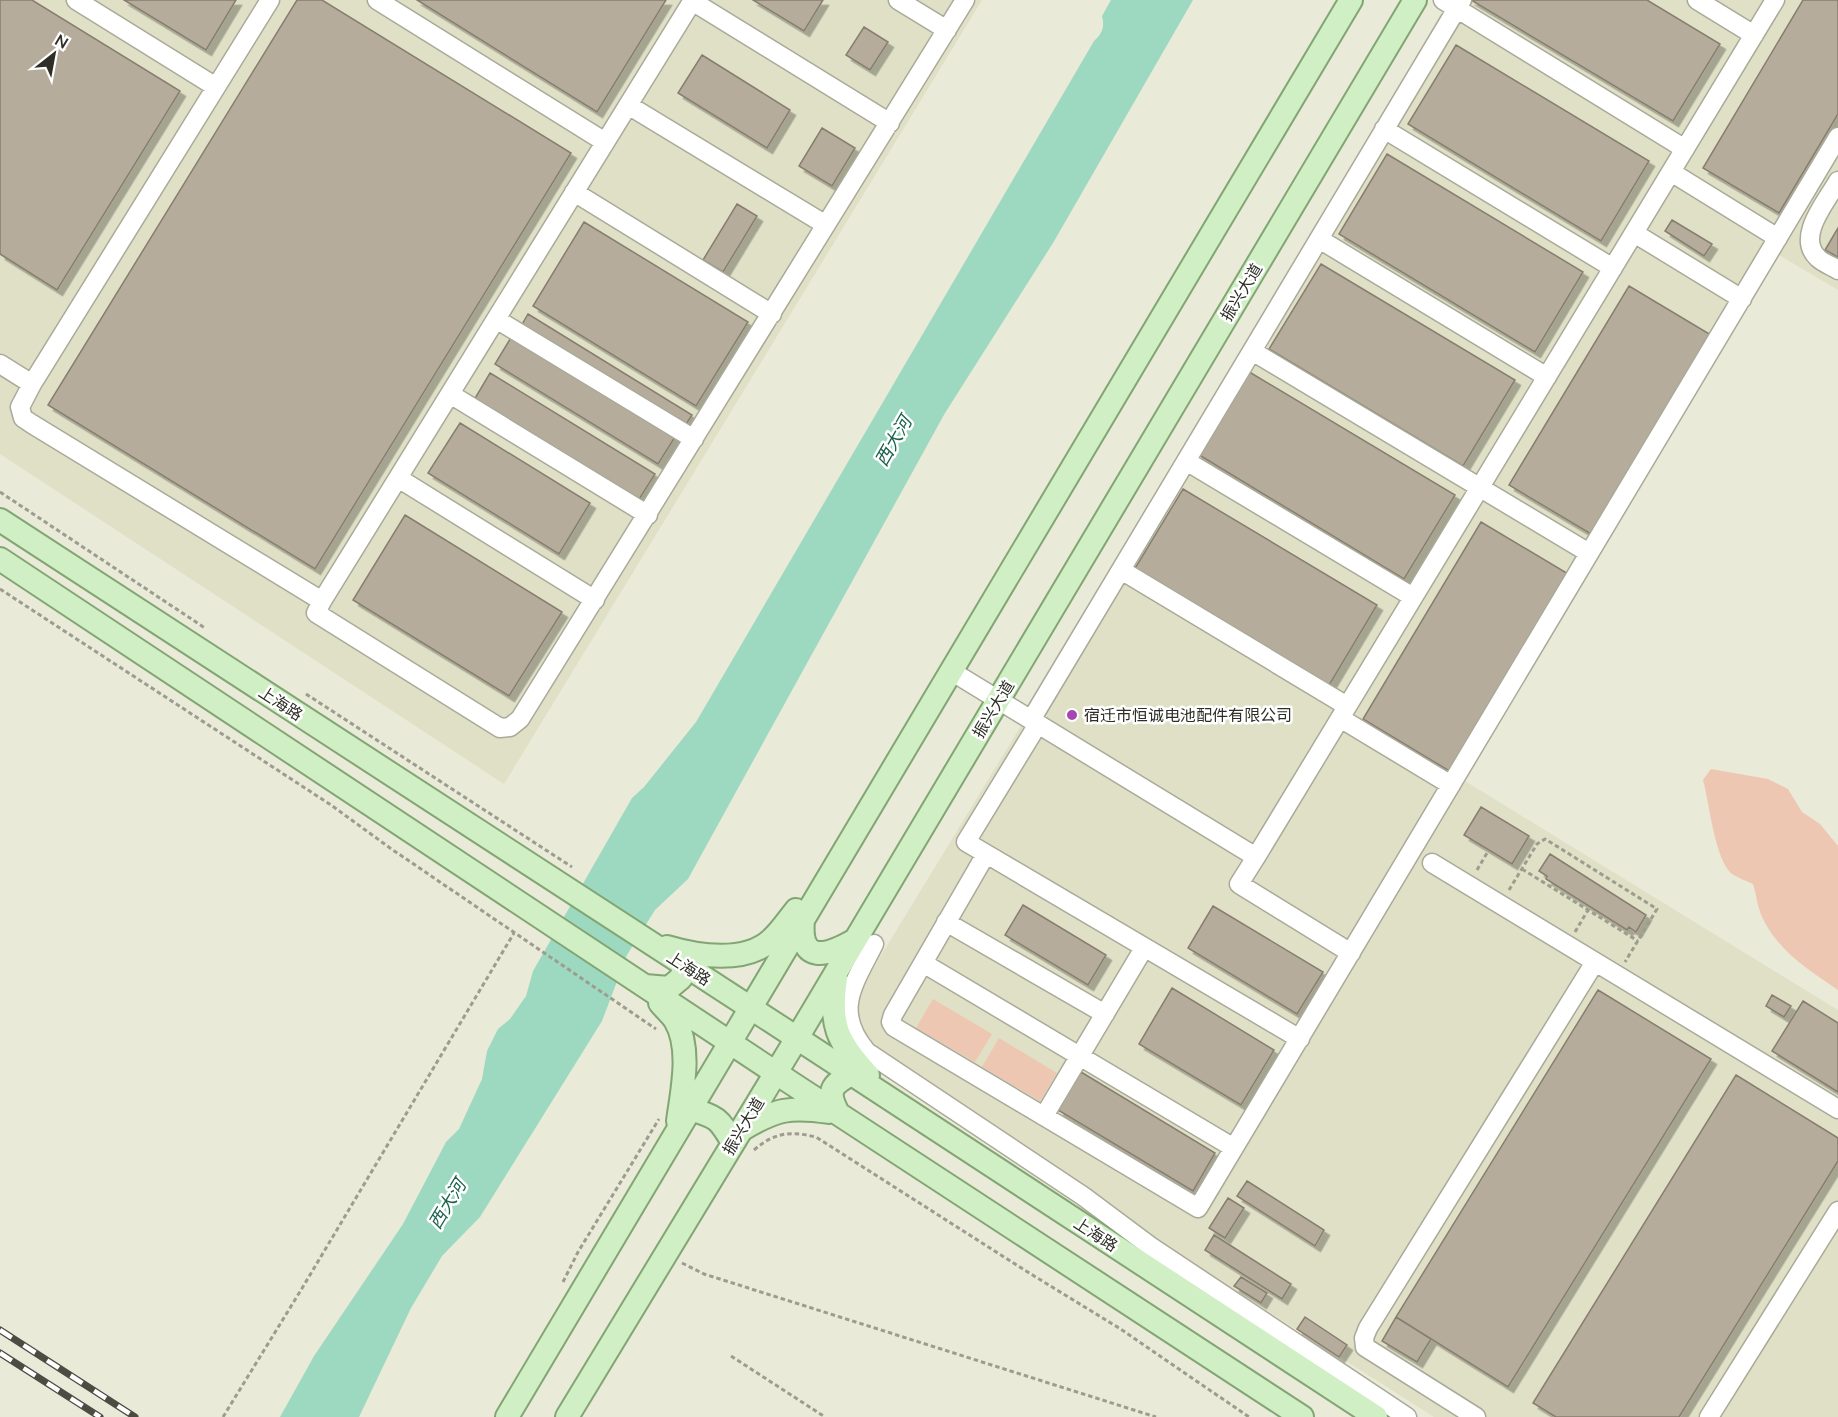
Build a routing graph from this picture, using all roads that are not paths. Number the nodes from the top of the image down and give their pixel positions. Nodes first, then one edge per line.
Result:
1 (76, 0) edge
2 (270, 0) edge
3 (377, 0) edge
4 (692, 0) edge
5 (898, 0) edge
6 (965, 0) edge
7 (1351, 0) edge
8 (1415, 0) edge
9 (1697, 0) edge
10 (1775, 0) edge
11 (1454, 3) edge
12 (947, 30) junction
13 (1754, 35) junction
14 (216, 87) junction
15 (628, 105) junction
16 (890, 123) junction
17 (1384, 129) junction
18 (1838, 137) edge
19 (605, 142) junction
20 (1685, 149) junction
21 (1671, 172) junction
22 (1838, 181) edge
23 (574, 192) junction
24 (826, 225) junction
25 (1634, 233) junction
26 (1778, 238) junction
27 (1319, 239) junction
28 (1613, 268) junction
29 (1838, 270) edge
30 (1742, 299) junction
31 (772, 314) junction
32 (496, 319) junction
33 (1252, 351) junction
34 (0, 364) edge
35 (1547, 377) junction
36 (32, 384) junction
37 (450, 394) junction
38 (694, 439) junction
39 (1186, 461) junction
40 (398, 478) junction
41 (1480, 488) junction
42 (648, 514) junction
43 (0, 520) edge
44 (1589, 554) junction
45 (0, 559) edge
46 (1120, 570) junction
47 (1413, 597) junction
48 (595, 600) junction
49 (322, 601) junction
50 (951, 671) junction
51 (998, 700) junction
52 (1343, 712) junction
53 (1035, 722) junction
54 (1451, 785) junction
55 (986, 854) junction
56 (1256, 857) junction
57 (1432, 863) dead end
58 (836, 864) junction
59 (802, 920) junction
60 (946, 922) junction
61 (649, 942) junction
62 (865, 942) junction
63 (1144, 948) junction
64 (1351, 953) junction
65 (1595, 962) junction
66 (923, 963) junction
67 (685, 965) junction
68 (838, 969) junction
69 (645, 986) junction
70 (750, 1008) junction
71 (1105, 1014) junction
72 (797, 1038) junction
73 (1300, 1040) junction
74 (730, 1042) junction
75 (1080, 1056) junction
76 (776, 1073) junction
77 (852, 1074) junction
78 (894, 1102) junction
79 (690, 1109) junction
80 (1838, 1109) edge
81 (838, 1113) junction
82 (1044, 1116) junction
83 (668, 1124) junction
84 (741, 1142) junction
85 (1234, 1148) junction
86 (1838, 1211) edge
87 (507, 1417) edge
88 (567, 1417) edge
89 (1302, 1417) edge
90 (1376, 1417) edge
91 (1407, 1417) edge
92 (1476, 1417) edge
93 (1709, 1417) edge

1 - 14 lane
2 - 14 lane
3 - 19 lane
4 - 15 lane
4 - 16 lane
5 - 12 lane
6 - 12 lane
7 - 50 main road
8 - 51 main road, 振兴大道
9 - 13 lane
10 - 13 lane
11 - 17 lane
11 - 20 lane
12 - 16 lane
13 - 20 lane
14 - 36 lane
15 - 19 lane
15 - 24 lane
16 - 24 lane
17 - 27 lane
17 - 28 lane
18 - 26 lane
19 - 23 lane
20 - 21 lane
21 - 25 lane
21 - 26 lane
22 - 29 lane
23 - 31 lane
23 - 32 lane
24 - 31 lane
25 - 28 lane
25 - 30 lane
26 - 30 lane
27 - 33 lane
27 - 35 lane
28 - 35 lane
30 - 44 lane
31 - 38 lane
32 - 37 lane
32 - 38 lane
33 - 39 lane
33 - 41 lane
34 - 36 lane
35 - 41 lane
36 - 49 lane
37 - 40 lane
37 - 42 lane
38 - 42 lane
39 - 46 lane
39 - 47 lane
40 - 48 lane
40 - 49 lane
41 - 44 lane
41 - 47 lane
42 - 48 lane
43 - 61 main road, 上海路
44 - 54 lane
45 - 69 main road
46 - 52 lane
46 - 53 lane
47 - 52 lane
48 - 49 lane
50 - 51 lane
50 - 58 main road
51 - 53 lane
51 - 62 main road, 振兴大道
52 - 54 lane
52 - 56 lane
53 - 55 lane
53 - 56 lane
54 - 64 lane
55 - 60 lane
55 - 63 lane
56 - 64 lane
57 - 65 lane
58 - 59 main road
58 - 61 main road
59 - 62 main road
59 - 70 main road
60 - 66 lane
60 - 71 lane
61 - 67 main road, 上海路
62 - 68 main road, 振兴大道
62 - 91 lane
63 - 71 lane
63 - 73 lane
64 - 73 lane
65 - 80 lane
65 - 92 lane
66 - 75 lane
66 - 82 lane
67 - 69 main road
67 - 70 main road, 上海路
68 - 72 main road, 振兴大道
68 - 78 main road
69 - 74 main road
69 - 83 main road
70 - 72 main road, 上海路
70 - 74 main road
71 - 75 lane
72 - 76 main road, 振兴大道
72 - 77 main road, 上海路
73 - 85 lane
74 - 76 main road
74 - 79 main road
75 - 82 lane
75 - 85 lane
76 - 81 main road
76 - 84 main road, 振兴大道
77 - 78 main road, 上海路
77 - 81 main road
78 - 90 main road, 上海路
79 - 83 main road
79 - 84 main road
81 - 84 main road
81 - 89 main road
82 - 85 lane
83 - 87 main road
84 - 88 main road, 振兴大道
86 - 93 lane

